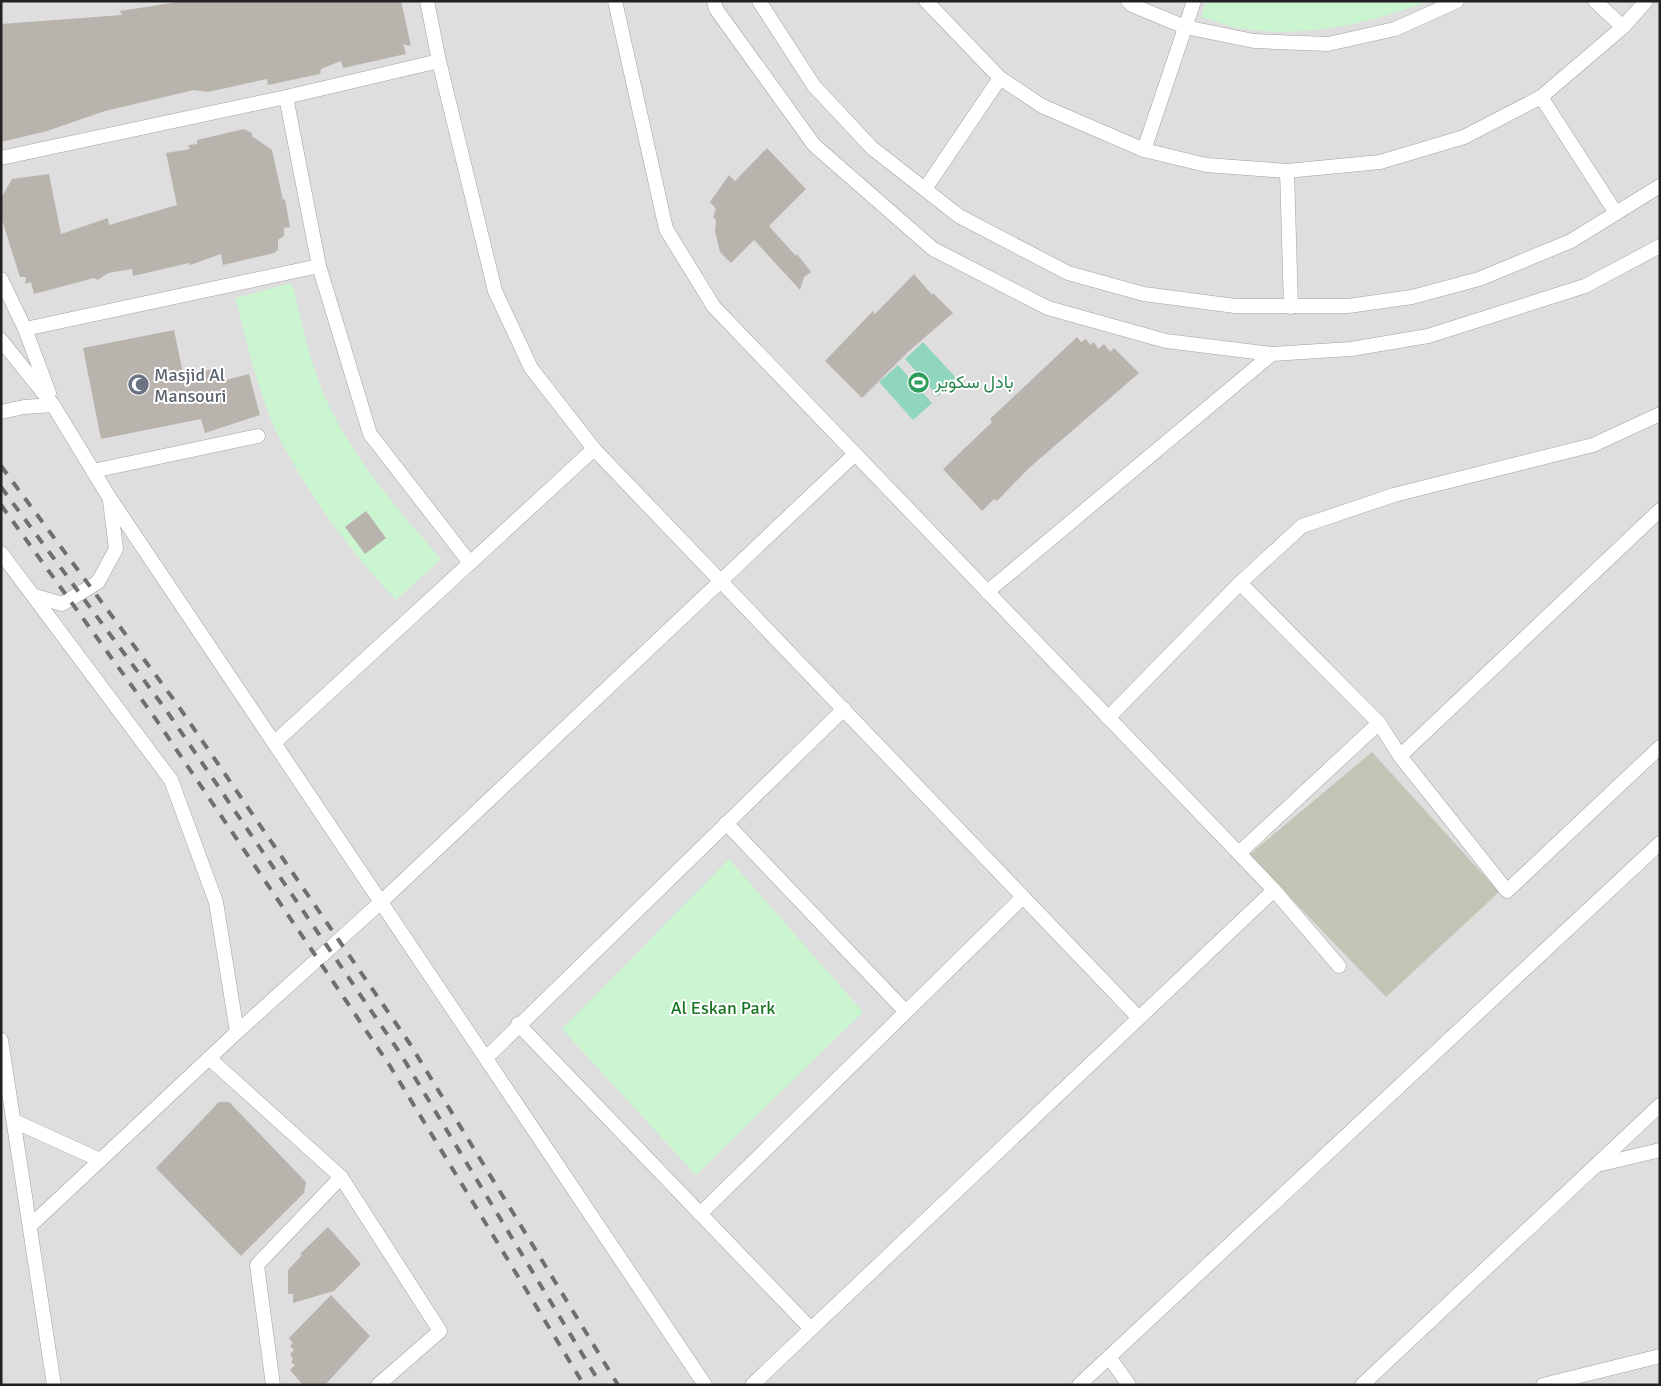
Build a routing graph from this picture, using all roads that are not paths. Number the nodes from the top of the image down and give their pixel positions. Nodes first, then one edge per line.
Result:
1 (427, 1) edge
2 (615, 1) edge
3 (714, 1) edge
4 (759, 1) edge
5 (926, 1) edge
6 (1128, 1) edge
7 (1194, 1) edge
8 (1457, 1) edge
9 (1595, 1) edge
10 (1646, 1) edge
11 (1185, 27) junction
12 (1623, 27) junction
13 (439, 61) junction
14 (1000, 78) junction
15 (286, 97) junction
16 (1541, 98) junction
17 (1144, 150) junction
18 (1, 158) edge
19 (1287, 171) junction
20 (1660, 186) edge
21 (925, 189) junction
22 (1616, 213) junction
23 (1660, 246) edge
24 (319, 266) junction
25 (1, 278) edge
26 (1291, 307) junction
27 (25, 329) junction
28 (1, 340) edge
29 (1272, 354) junction
30 (53, 406) junction
31 (1, 412) edge
32 (1660, 414) edge
33 (258, 436) dead end
34 (594, 449) junction
35 (855, 454) junction
36 (93, 471) junction
37 (109, 496) junction
38 (1660, 510) edge
39 (1, 552) edge
40 (470, 563) junction
41 (721, 582) junction
42 (1240, 583) junction
43 (987, 592) junction
44 (35, 596) junction
45 (844, 709) junction
46 (1108, 718) junction
47 (1379, 723) junction
48 (274, 743) junction
49 (1660, 747) edge
50 (1400, 756) junction
51 (726, 823) junction
52 (1659, 845) edge
53 (1239, 853) junction
54 (1274, 890) junction
55 (1023, 897) junction
56 (381, 902) junction
57 (1339, 966) dead end
58 (906, 1012) junction
59 (1139, 1018) junction
60 (518, 1024) junction
61 (237, 1032) junction
62 (1, 1040) edge
63 (209, 1058) junction
64 (486, 1058) junction
65 (1660, 1105) edge
66 (14, 1121) junction
67 (1660, 1150) edge
68 (100, 1160) junction
69 (1596, 1166) junction
70 (341, 1177) junction
71 (700, 1214) junction
72 (30, 1226) junction
73 (811, 1329) junction
74 (1660, 1356) edge
75 (1108, 1357) junction
76 (1584, 1380) edge
77 (54, 1385) edge
78 (273, 1385) edge
79 (378, 1385) edge
80 (705, 1385) edge
81 (752, 1385) edge
82 (1079, 1385) edge
83 (1129, 1385) edge
84 (1362, 1385) edge
85 (1543, 1385) edge

1 - 13 street
2 - 35 street
3 - 29 street
4 - 21 street
5 - 14 street
6 - 11 street
7 - 11 street
8 - 11 street
9 - 12 street
10 - 12 street
11 - 17 street
12 - 16 street
13 - 15 street
13 - 34 street
14 - 17 street
14 - 21 street
15 - 18 street
15 - 24 street
16 - 19 street
16 - 22 street
17 - 19 street
19 - 26 street
20 - 22 street
21 - 26 street
22 - 26 street
23 - 29 street
24 - 27 street
24 - 40 street
25 - 27 street
27 - 30 street
28 - 30 street
29 - 43 street
30 - 31 street
30 - 36 street
32 - 42 street
33 - 36 street
34 - 40 street
34 - 41 street
35 - 41 street
35 - 43 street
36 - 37 street
37 - 44 street
37 - 48 street
38 - 50 street
39 - 44 street
40 - 48 street
41 - 45 street
41 - 56 street
42 - 46 street
42 - 47 street
43 - 46 street
44 - 61 street
45 - 51 street
45 - 55 street
46 - 53 street
47 - 50 street
47 - 53 street
48 - 56 street
49 - 50 street
51 - 58 street
51 - 60 street
52 - 75 street
53 - 54 street
54 - 57 street
54 - 59 street
55 - 58 street
55 - 59 street
56 - 61 street
56 - 64 street
58 - 71 street
59 - 73 street
60 - 64 street
60 - 71 street
61 - 63 street
62 - 66 street
63 - 68 street
63 - 70 street
64 - 80 street
65 - 69 street
66 - 68 street
66 - 72 street
67 - 69 street
68 - 72 street
69 - 84 street
70 - 78 street
70 - 79 street
71 - 73 street
72 - 77 street
73 - 81 street
74 - 76 street
75 - 82 street
75 - 83 street
76 - 85 street

